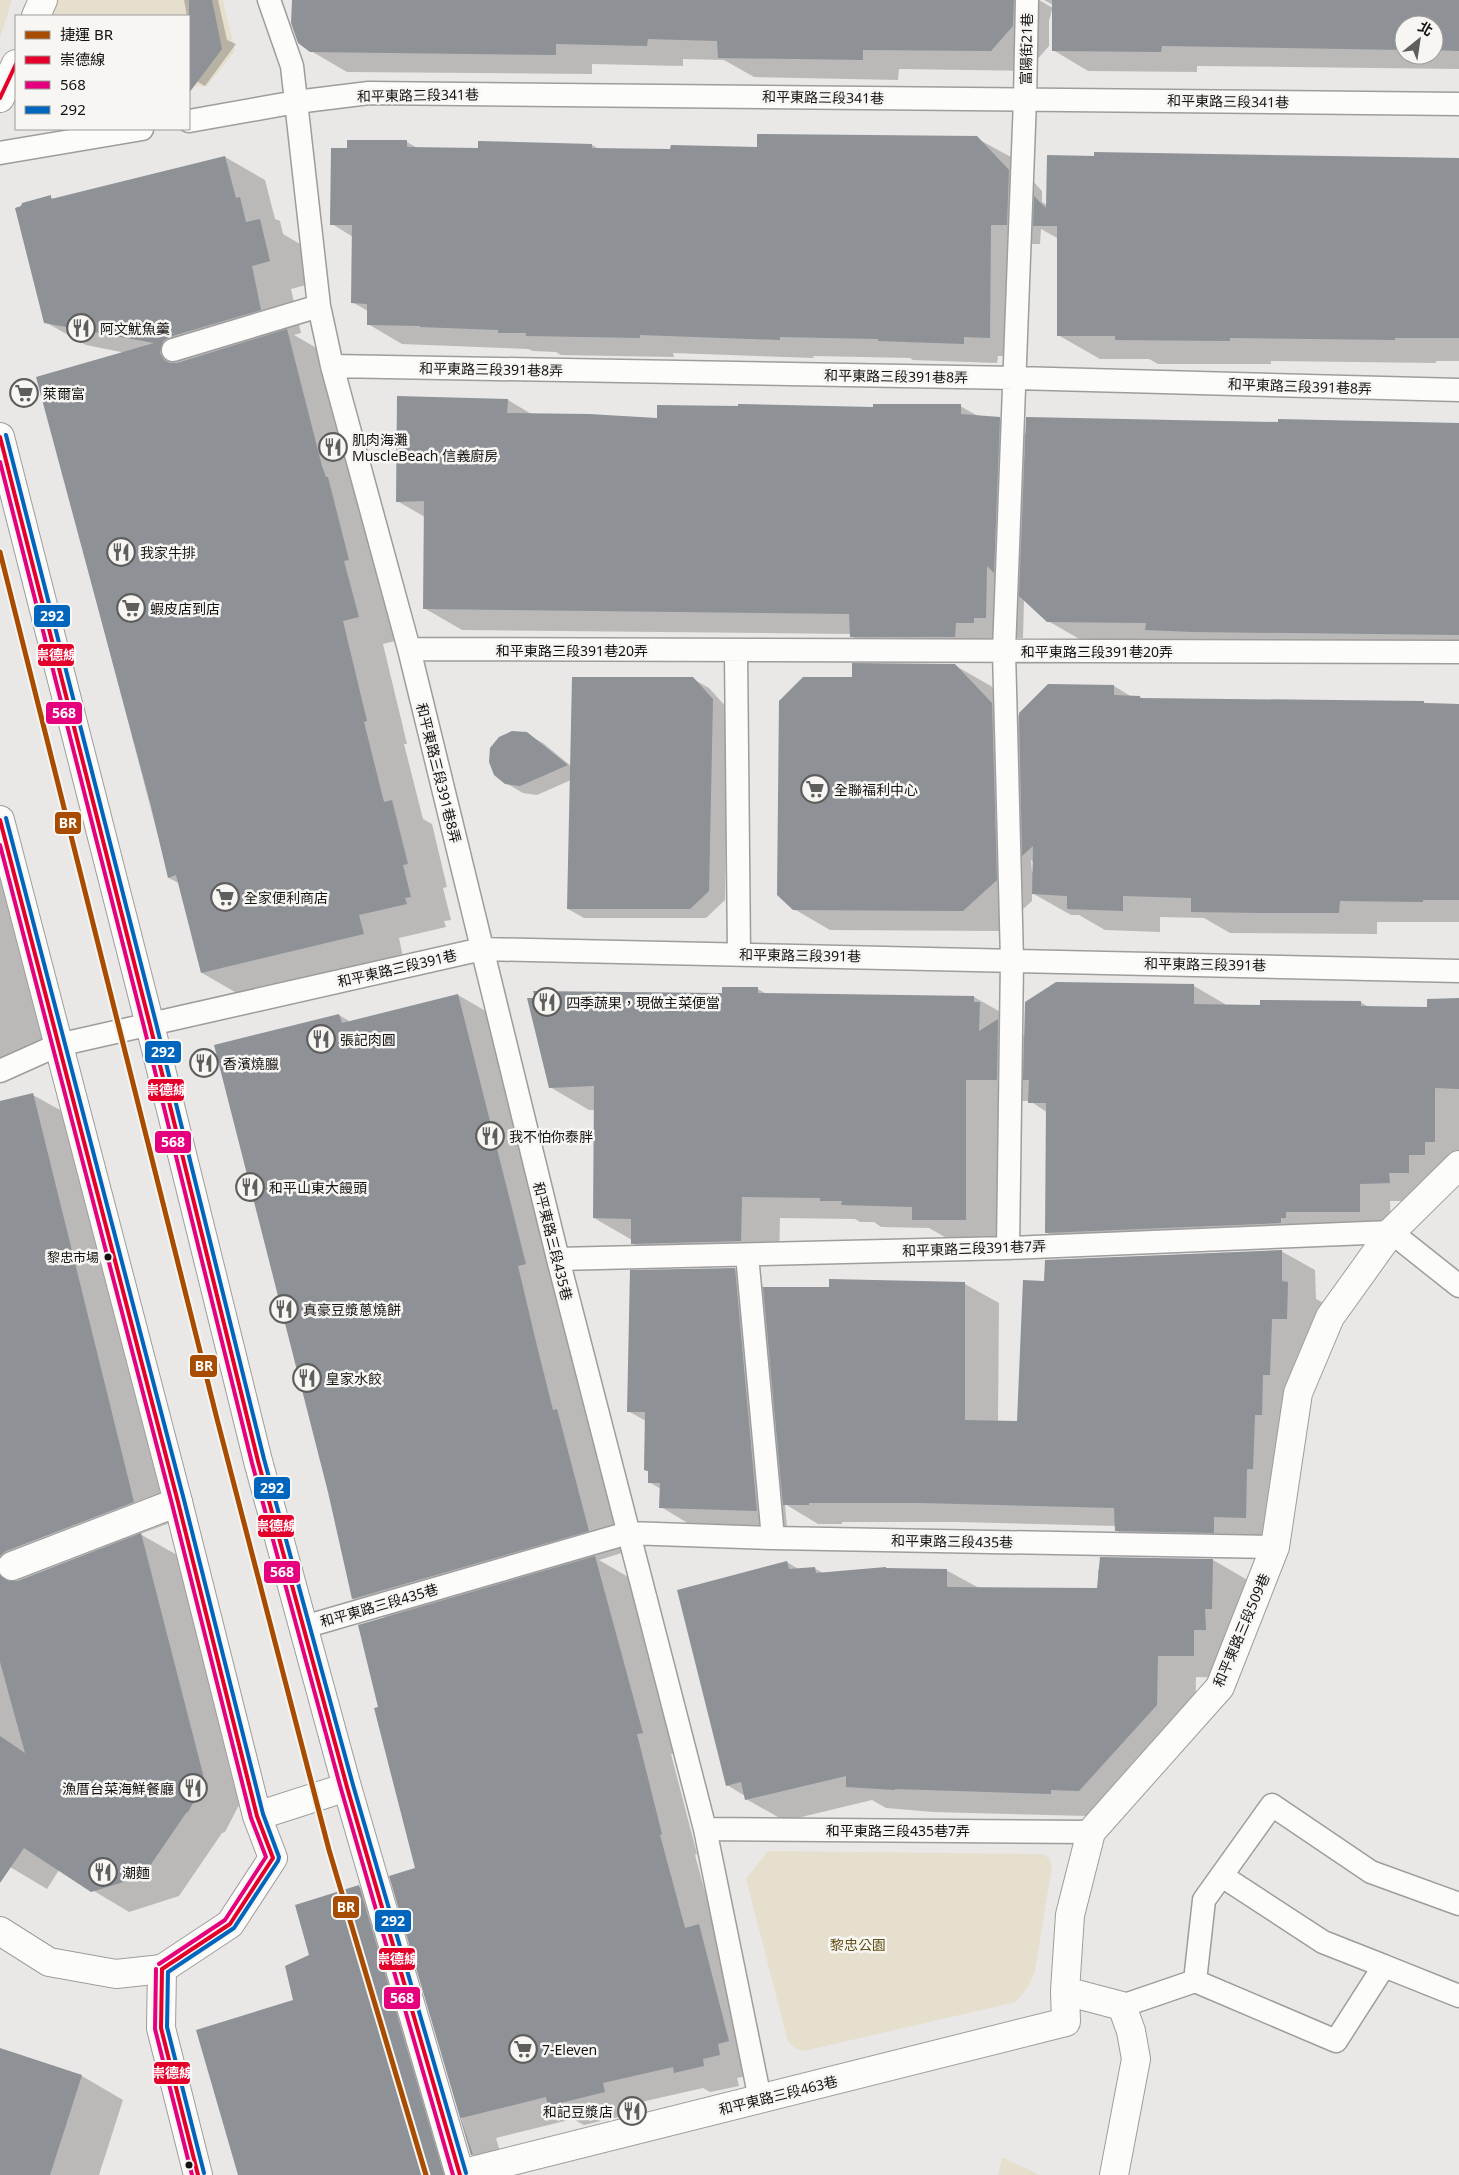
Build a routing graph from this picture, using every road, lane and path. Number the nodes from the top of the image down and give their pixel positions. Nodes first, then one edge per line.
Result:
1 (43, 0) edge
2 (270, 0) edge
3 (1027, 0) edge
4 (36, 15) edge
5 (15, 66) edge
6 (0, 98) edge
7 (1026, 99) junction
8 (296, 102) junction
9 (1459, 104) edge
10 (190, 120) edge
11 (136, 130) edge
12 (0, 153) edge
13 (319, 306) junction
14 (173, 350) dead end
15 (332, 366) junction
16 (1015, 378) junction
17 (1459, 390) edge
18 (0, 436) edge
19 (409, 649) junction
20 (736, 651) junction
21 (1004, 651) junction
22 (1459, 652) edge
23 (0, 820) edge
24 (482, 949) junction
25 (739, 954) junction
26 (1012, 960) junction
27 (1459, 970) edge
28 (150, 1025) junction
29 (58, 1046) junction
30 (0, 1071) edge
31 (1459, 1165) edge
32 (1391, 1232) junction
33 (1008, 1248) junction
34 (748, 1255) junction
35 (558, 1259) junction
36 (1459, 1286) edge
37 (178, 1502) junction
38 (628, 1533) junction
39 (773, 1538) junction
40 (1276, 1547) junction
41 (12, 1566) dead end
42 (304, 1626) junction
43 (347, 1787) junction
44 (257, 1816) junction
45 (705, 1829) junction
46 (1091, 1832) junction
47 (1222, 1876) junction
48 (1459, 1904) edge
49 (0, 1930) edge
50 (1384, 1966) junction
51 (162, 1969) junction
52 (1195, 1981) junction
53 (1065, 1991) junction
54 (1459, 1996) edge
55 (1122, 2006) junction
56 (760, 2099) junction
57 (198, 2175) edge
58 (460, 2175) edge
59 (1114, 2175) edge

1 - 4 main road
2 - 8 lane, 和平東路三段391巷8弄
3 - 7 lane, 富陽街21巷
5 - 6 main road
7 - 8 lane, 和平東路三段341巷
7 - 9 lane, 和平東路三段341巷
7 - 16 lane, 富陽街21巷
8 - 10 lane, 和平東路三段341巷
8 - 13 lane, 和平東路三段391巷8弄
11 - 12 lane
13 - 14 lane
13 - 15 lane, 和平東路三段391巷8弄
15 - 16 lane, 和平東路三段391巷8弄
15 - 19 lane, 和平東路三段391巷8弄
16 - 17 lane, 和平東路三段391巷8弄
16 - 21 lane, 富陽街21巷
18 - 28 main road
19 - 20 lane, 和平東路三段391巷20弄
19 - 24 lane, 和平東路三段391巷8弄
20 - 21 lane, 和平東路三段391巷20弄
20 - 25 lane
21 - 22 lane, 和平東路三段391巷20弄
21 - 26 lane, 富陽街21巷
23 - 29 main road
24 - 25 lane, 和平東路三段391巷
24 - 28 lane, 和平東路三段391巷
24 - 35 lane, 和平東路三段435巷
25 - 26 lane, 和平東路三段391巷
26 - 27 lane, 和平東路三段391巷
26 - 33 lane, 富陽街21巷
28 - 29 lane, 和平東路三段391巷
28 - 42 main road
29 - 30 lane, 和平東路三段391巷
29 - 37 main road
31 - 32 main road, 和平東路三段509巷
32 - 33 lane, 和平東路三段391巷7弄
32 - 36 lane
32 - 40 main road, 和平東路三段509巷
33 - 34 lane, 和平東路三段391巷7弄
34 - 35 lane, 和平東路三段391巷7弄
34 - 39 lane
35 - 38 lane, 和平東路三段435巷
37 - 41 main road
37 - 44 main road
38 - 39 lane, 和平東路三段435巷
38 - 42 lane, 和平東路三段435巷
38 - 45 lane
39 - 40 lane, 和平東路三段435巷
40 - 46 main road, 和平東路三段509巷
42 - 43 main road
43 - 44 main road
43 - 58 main road
44 - 51 main road
45 - 46 lane, 和平東路三段435巷7弄
45 - 56 lane
46 - 53 main road, 和平東路三段509巷
47 - 48 lane
47 - 50 lane
47 - 52 lane
49 - 51 main road
50 - 52 lane
50 - 54 lane
51 - 57 main road
52 - 55 lane
53 - 55 main road
53 - 56 main road, 和平東路三段463巷
55 - 59 main road
56 - 58 main road, 和平東路三段463巷

